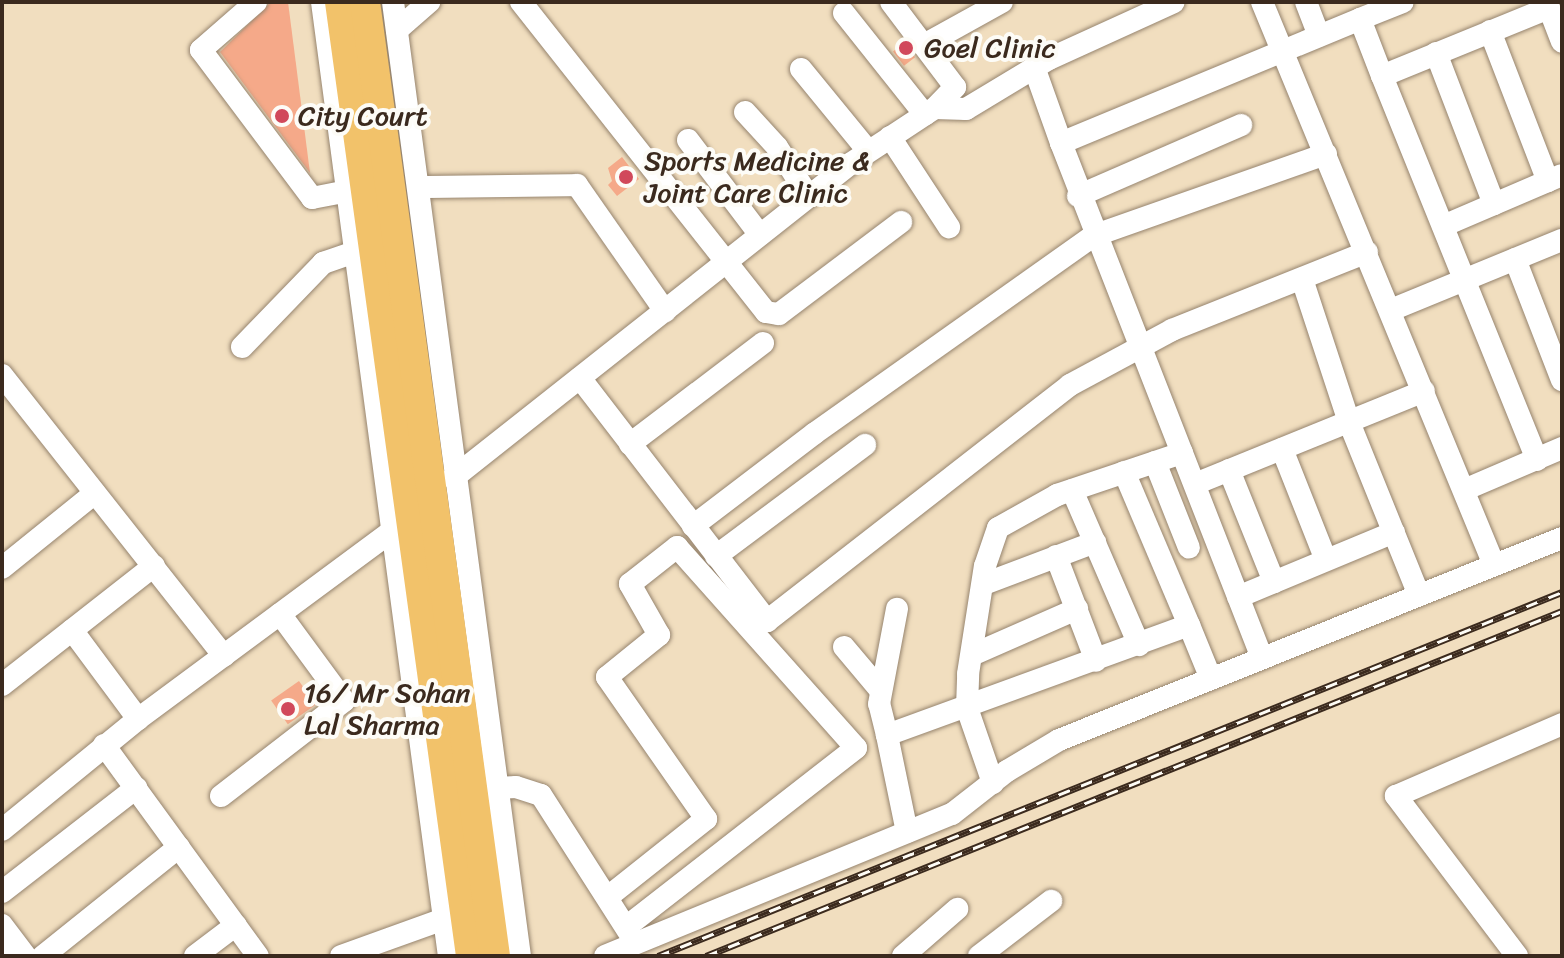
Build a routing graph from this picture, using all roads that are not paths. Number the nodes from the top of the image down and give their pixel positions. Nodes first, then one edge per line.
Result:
1 (256, 2) edge
2 (322, 2) edge
3 (340, 2) edge
4 (365, 2) edge
5 (393, 2) edge
6 (429, 2) edge
7 (521, 2) edge
8 (891, 2) edge
9 (1002, 2) edge
10 (1174, 2) edge
11 (1262, 2) edge
12 (1306, 2) edge
13 (1403, 2) edge
14 (1548, 5) edge
15 (844, 13) dead end
16 (1360, 19) junction
17 (1490, 31) junction
18 (1560, 33) edge
19 (370, 35) junction
20 (1319, 36) junction
21 (924, 45) junction
22 (1282, 51) junction
23 (1436, 53) junction
24 (1034, 67) junction
25 (801, 69) dead end
26 (1382, 76) junction
27 (955, 87) junction
28 (976, 103) junction
29 (930, 111) junction
30 (745, 112) dead end
31 (1241, 125) dead end
32 (890, 137) junction
33 (688, 140) dead end
34 (1061, 143) junction
35 (868, 151) junction
36 (1326, 154) junction
37 (1555, 178) edge
38 (418, 187) junction
39 (347, 191) junction
40 (1078, 196) junction
41 (809, 197) junction
42 (1494, 204) junction
43 (901, 222) dead end
44 (1443, 226) junction
45 (949, 227) dead end
46 (760, 235) junction
47 (1093, 236) junction
48 (1562, 240) edge
49 (355, 252) junction
50 (1367, 252) junction
51 (1515, 259) junction
52 (727, 261) junction
53 (1465, 280) junction
54 (1303, 282) junction
55 (1391, 310) junction
56 (665, 311) junction
57 (763, 343) dead end
58 (1139, 346) junction
59 (242, 347) dead end
60 (2, 375) edge
61 (580, 378) junction
62 (1562, 380) edge
63 (1424, 391) junction
64 (1349, 422) junction
65 (630, 444) junction
66 (865, 445) dead end
67 (1562, 448) edge
68 (1282, 449) junction
69 (1182, 453) junction
70 (1537, 460) junction
71 (1155, 462) junction
72 (1229, 470) junction
73 (1124, 472) junction
74 (453, 478) junction
75 (1195, 484) junction
76 (1072, 490) junction
77 (1464, 490) junction
78 (95, 493) junction
79 (693, 526) junction
80 (393, 530) junction
81 (1394, 532) junction
82 (1562, 538) edge
83 (1095, 542) junction
84 (1189, 548) dead end
85 (1220, 548) junction
86 (716, 556) junction
87 (1056, 556) junction
88 (1326, 560) junction
89 (1494, 565) junction
90 (154, 566) junction
91 (2, 568) edge
92 (1166, 568) junction
93 (1274, 582) junction
94 (984, 584) junction
95 (1419, 595) junction
96 (1238, 597) junction
97 (897, 609) dead end
98 (1077, 609) junction
99 (280, 614) junction
100 (1189, 625) junction
101 (72, 630) junction
102 (1139, 645) junction
103 (844, 647) dead end
104 (972, 655) junction
105 (224, 656) junction
106 (1262, 658) junction
107 (1096, 661) junction
108 (5, 677) edge
109 (1211, 679) junction
110 (881, 691) junction
111 (967, 708) junction
112 (138, 719) junction
113 (1562, 724) edge
114 (887, 735) junction
115 (104, 745) junction
116 (993, 783) junction
117 (136, 788) junction
118 (498, 788) junction
119 (221, 796) dead end
120 (2, 830) edge
121 (907, 832) junction
122 (179, 847) junction
123 (2, 892) edge
124 (609, 896) junction
125 (1051, 901) dead end
126 (957, 909) dead end
127 (444, 919) junction
128 (2, 925) edge
129 (236, 925) junction
130 (631, 934) junction
131 (25, 956) edge
132 (43, 956) edge
133 (195, 956) edge
134 (258, 956) edge
135 (341, 956) edge
136 (449, 956) edge
137 (471, 956) edge
138 (495, 956) edge
139 (520, 956) edge
140 (605, 956) edge
141 (903, 956) edge
142 (979, 956) edge
143 (1517, 956) edge

1 - 39 street
2 - 39 street
3 - 19 highway
4 - 19 highway
5 - 19 street
6 - 19 street
7 - 52 street
8 - 21 street
9 - 21 street
10 - 24 street
11 - 22 street
12 - 20 street
13 - 16 street
14 - 17 street
14 - 18 street
15 - 29 street
16 - 20 street
16 - 26 street
17 - 23 street
17 - 37 street
19 - 38 street
19 - 137 highway
19 - 138 highway
20 - 22 street
21 - 27 street
22 - 34 street
22 - 36 street
23 - 26 street
23 - 42 street
24 - 28 street
24 - 34 street
25 - 35 street
26 - 44 street
27 - 28 street
27 - 29 street
28 - 29 street
29 - 32 street
30 - 41 street
31 - 40 street
32 - 35 street
32 - 45 street
33 - 46 street
34 - 40 street
35 - 41 street
36 - 47 street
36 - 50 street
37 - 42 street
38 - 56 street
38 - 74 street
39 - 49 street
40 - 47 street
41 - 46 street
42 - 44 street
43 - 52 street
44 - 53 street
46 - 52 street
47 - 58 street
47 - 79 street
48 - 51 street
49 - 59 street
49 - 80 street
50 - 54 street
50 - 55 street
51 - 53 street
51 - 62 street
52 - 56 street
53 - 55 street
53 - 70 street
54 - 58 street
54 - 64 street
55 - 63 street
56 - 61 street
57 - 65 street
58 - 69 street
58 - 86 street
60 - 78 street
61 - 65 street
61 - 74 street
63 - 64 street
63 - 77 street
64 - 68 street
64 - 81 street
65 - 79 street
66 - 86 street
67 - 70 street
68 - 72 street
68 - 88 street
69 - 71 street
69 - 75 street
70 - 77 street
71 - 73 street
71 - 84 street
72 - 75 street
72 - 93 street
73 - 76 street
73 - 92 street
74 - 118 street
75 - 85 street
76 - 83 street
76 - 94 street
77 - 89 street
78 - 90 street
78 - 91 street
79 - 86 street
80 - 99 street
80 - 127 street
81 - 88 street
81 - 95 street
82 - 89 street
83 - 87 street
83 - 102 street
85 - 92 street
85 - 96 street
87 - 94 street
87 - 98 street
88 - 93 street
89 - 95 street
90 - 101 street
90 - 105 street
92 - 100 street
93 - 96 street
94 - 104 street
95 - 106 street
96 - 106 street
97 - 110 street
98 - 104 street
98 - 107 street
99 - 105 street
99 - 119 street
100 - 102 street
100 - 109 street
101 - 108 street
101 - 112 street
102 - 107 street
103 - 110 street
104 - 111 street
105 - 112 street
106 - 109 street
107 - 111 street
109 - 116 street
110 - 114 street
111 - 114 street
111 - 116 street
112 - 115 street
113 - 143 street
114 - 121 street
115 - 117 street
115 - 120 street
116 - 121 street
117 - 122 street
117 - 123 street
118 - 124 street
118 - 139 street
121 - 130 street
122 - 129 street
122 - 132 street
124 - 130 street
124 - 130 street
125 - 142 street
126 - 141 street
127 - 135 street
127 - 136 street
128 - 131 street
129 - 133 street
129 - 134 street
130 - 140 street

